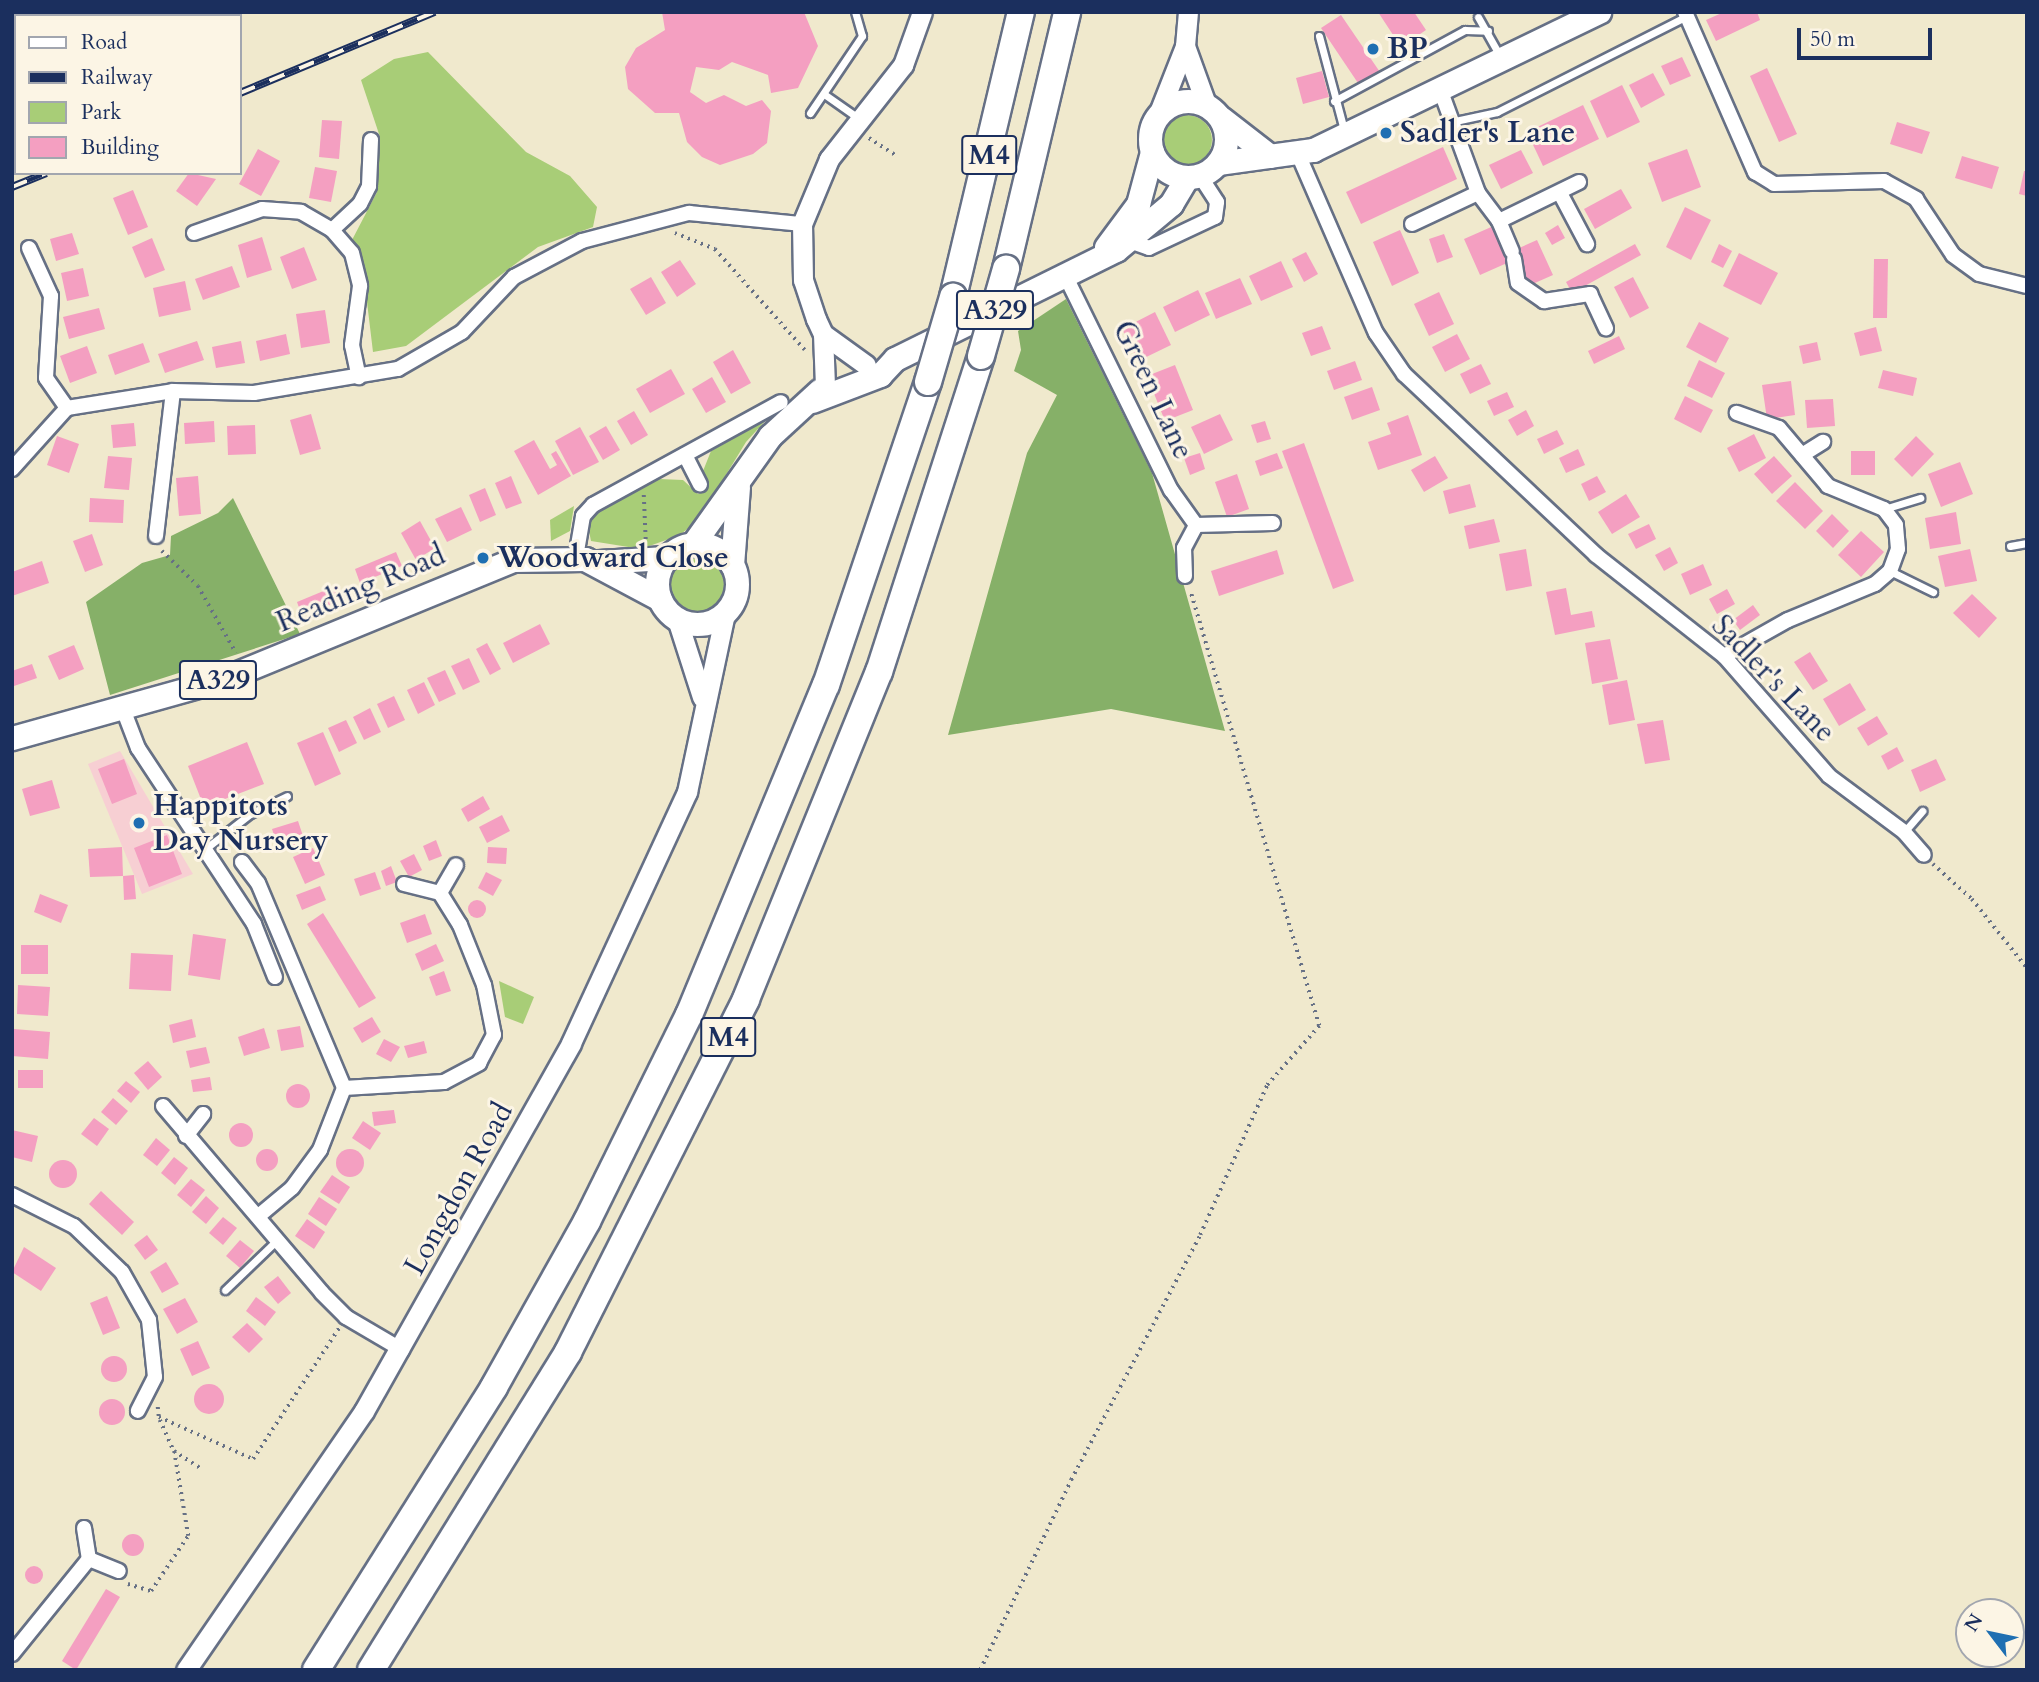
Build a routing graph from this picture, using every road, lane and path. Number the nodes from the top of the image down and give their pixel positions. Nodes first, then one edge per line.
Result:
1 (855, 12) edge
2 (922, 12) edge
3 (1021, 12) edge
4 (1067, 12) edge
5 (1188, 12) edge
6 (1599, 12) edge
7 (1686, 14) edge
8 (1478, 17) dead end
9 (1488, 31) junction
10 (1319, 36) dead end
11 (1185, 46) junction
12 (1502, 60) junction
13 (1440, 89) junction
14 (824, 94) junction
15 (1334, 101) junction
16 (1213, 111) junction
17 (810, 113) dead end
18 (1158, 116) junction
19 (1455, 121) junction
20 (858, 124) junction
21 (1346, 135) junction
22 (371, 140) dead end
23 (1152, 152) junction
24 (1298, 154) junction
25 (897, 156) dead end
26 (1270, 156) junction
27 (1202, 172) junction
28 (1579, 182) dead end
29 (1478, 192) junction
30 (1560, 193) junction
31 (1499, 221) junction
32 (647, 222) junction
33 (802, 224) junction
34 (1412, 224) dead end
35 (332, 230) junction
36 (194, 233) dead end
37 (1587, 244) dead end
38 (1139, 245) junction
39 (29, 248) dead end
40 (1094, 260) junction
41 (1065, 275) junction
42 (2027, 286) edge
43 (1606, 329) dead end
44 (823, 334) junction
45 (810, 356) dead end
46 (895, 359) junction
47 (866, 365) junction
48 (359, 377) junction
49 (173, 391) junction
50 (818, 393) junction
51 (781, 402) dead end
52 (67, 408) junction
53 (1737, 413) dead end
54 (1823, 442) dead end
55 (685, 455) junction
56 (1802, 455) junction
57 (12, 469) edge
58 (700, 484) dead end
59 (738, 487) junction
60 (643, 493) dead end
61 (1920, 498) dead end
62 (1884, 509) junction
63 (1273, 523) dead end
64 (1196, 525) junction
65 (156, 536) joint
66 (2027, 543) edge
67 (692, 544) junction
68 (2010, 546) dead end
69 (645, 547) dead end
70 (667, 558) junction
71 (586, 559) junction
72 (732, 565) junction
73 (1890, 572) junction
74 (1185, 576) joint
75 (1933, 593) dead end
76 (660, 599) junction
77 (724, 613) junction
78 (677, 618) junction
79 (1724, 656) junction
80 (240, 660) dead end
81 (702, 697) junction
82 (123, 709) junction
83 (12, 738) edge
84 (287, 796) dead end
85 (1922, 811) dead end
86 (1904, 832) junction
87 (205, 849) junction
88 (1924, 855) joint
89 (242, 862) dead end
90 (456, 865) dead end
91 (404, 884) dead end
92 (440, 893) junction
93 (2027, 968) edge
94 (275, 977) dead end
95 (344, 1088) junction
96 (163, 1106) dead end
97 (203, 1114) dead end
98 (186, 1136) junction
99 (12, 1195) edge
100 (261, 1214) junction
101 (278, 1240) junction
102 (225, 1290) dead end
103 (346, 1317) junction
104 (402, 1350) junction
105 (160, 1379) junction
106 (138, 1411) dead end
107 (159, 1417) junction
108 (174, 1451) junction
109 (200, 1468) dead end
110 (84, 1528) dead end
111 (89, 1559) junction
112 (119, 1571) joint
113 (12, 1654) edge
114 (186, 1670) edge
115 (316, 1670) edge
116 (371, 1670) edge
117 (980, 1670) edge

1 - 14 lane
2 - 20 street
3 - 115 highway, M4, bridge
4 - 116 highway, M4, bridge
5 - 11 street
6 - 12 main road
7 - 19 lane
7 - 42 street
8 - 9 lane
9 - 12 lane
9 - 15 lane
10 - 15 lane
11 - 16 street
11 - 18 street
12 - 13 main road
13 - 19 street
13 - 21 main road
14 - 17 lane
14 - 20 lane
15 - 21 lane
16 - 18 main road
16 - 26 main road
16 - 27 main road
18 - 23 main road
19 - 29 street
20 - 25 path
20 - 33 street
21 - 24 main road
22 - 35 street
23 - 27 main road
23 - 40 main road, A329
24 - 26 main road
24 - 79 street, Sadler's Lane
26 - 27 main road
27 - 38 main road, A329
27 - 38 street
28 - 30 street
29 - 31 street
29 - 34 street
30 - 31 street
30 - 37 street
31 - 43 street
32 - 33 street
32 - 45 path
32 - 48 street
33 - 44 street
35 - 36 street
35 - 48 street
38 - 40 main road, A329
39 - 52 street
40 - 41 main road, A329
41 - 46 main road, A329
41 - 64 street, Green Lane
44 - 47 street
44 - 50 street
46 - 47 main road, A329
46 - 50 main road, A329
47 - 50 main road, A329
48 - 49 street
49 - 52 street
49 - 65 street
50 - 59 main road, A329
51 - 55 street
52 - 57 street
53 - 56 street
54 - 56 street
55 - 58 street
55 - 71 street
56 - 62 street
59 - 67 main road, A329
59 - 72 main road, A329
60 - 69 path
61 - 62 lane
62 - 73 street
63 - 64 street
64 - 74 street
65 - 80 path
66 - 68 lane
67 - 70 main road
67 - 72 main road
70 - 71 main road, Reading Road / A329
70 - 76 main road
71 - 76 main road
71 - 82 main road, Reading Road / A329
72 - 77 main road
73 - 75 lane
73 - 79 street
74 - 117 path
76 - 78 main road
77 - 78 main road
77 - 81 street, Longdon Road
78 - 81 street, Longdon Road
79 - 86 street, Sadler's Lane
81 - 104 street, Longdon Road
82 - 83 main road, Reading Road / A329
82 - 87 street
84 - 87 lane
85 - 86 lane
86 - 88 street, Sadler's Lane
87 - 94 street
88 - 93 path
89 - 95 street
90 - 92 street
91 - 92 street
92 - 95 street
95 - 100 street
96 - 98 street
97 - 98 street
98 - 100 street
99 - 105 street
100 - 101 street
101 - 102 lane
101 - 103 street
103 - 104 street
103 - 107 path
104 - 114 street, Longdon Road
105 - 106 street
105 - 107 path
107 - 108 path
108 - 109 path
108 - 112 path
110 - 111 street
111 - 112 street
111 - 113 street

